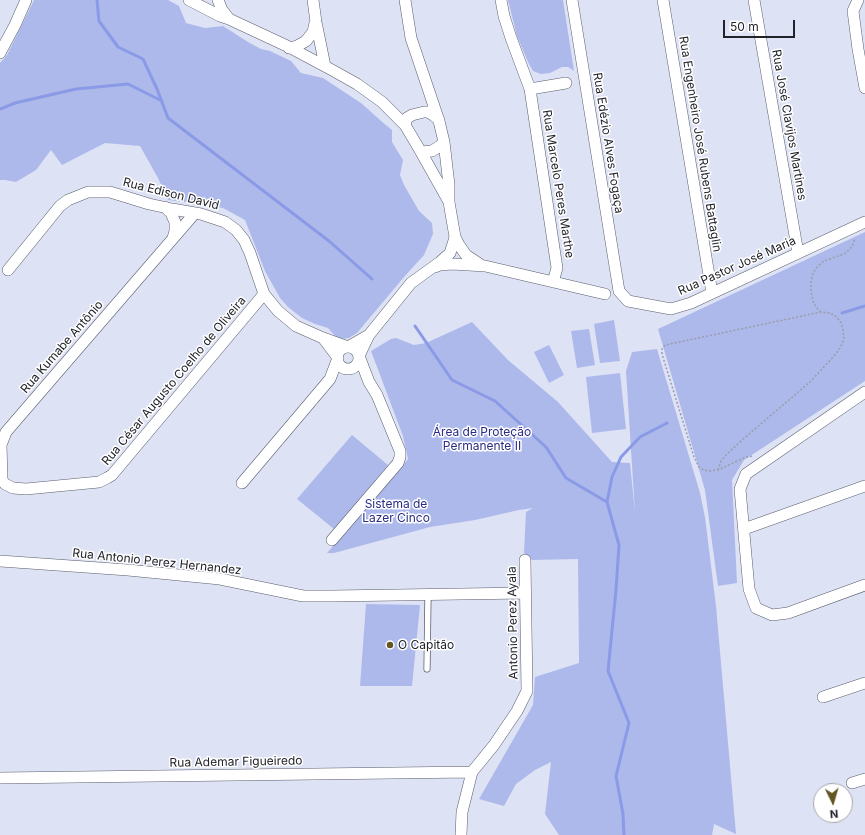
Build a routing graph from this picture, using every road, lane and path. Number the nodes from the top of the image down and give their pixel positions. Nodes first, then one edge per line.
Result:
1 (26, 0) edge
2 (189, 0) edge
3 (218, 0) edge
4 (313, 0) edge
5 (405, 0) edge
6 (501, 0) edge
7 (572, 0) edge
8 (663, 0) edge
9 (754, 0) edge
10 (858, 0) edge
11 (229, 18) junction
12 (316, 22) junction
13 (289, 48) junction
14 (0, 53) edge
15 (325, 66) junction
16 (566, 83) dead end
17 (865, 88) edge
18 (530, 89) junction
19 (439, 120) junction
20 (405, 125) junction
21 (444, 142) junction
22 (421, 152) junction
23 (450, 202) junction
24 (165, 208) junction
25 (195, 213) junction
26 (865, 222) edge
27 (853, 228) junction
28 (455, 237) junction
29 (173, 238) junction
30 (450, 253) junction
31 (798, 253) junction
32 (455, 264) junction
33 (485, 266) junction
34 (431, 268) junction
35 (8, 270) dead end
36 (553, 282) junction
37 (619, 291) joint
38 (712, 293) junction
39 (264, 294) junction
40 (605, 294) dead end
41 (821, 312) junction
42 (368, 334) junction
43 (323, 338) junction
44 (348, 347) junction
45 (359, 356) junction
46 (338, 358) junction
47 (350, 369) junction
48 (330, 379) junction
49 (369, 382) junction
50 (865, 392) edge
51 (754, 456) dead end
52 (718, 470) junction
53 (242, 483) dead end
54 (5, 484) joint
55 (865, 486) edge
56 (744, 529) junction
57 (332, 540) dead end
58 (525, 560) dead end
59 (0, 561) edge
60 (865, 585) edge
61 (525, 593) junction
62 (428, 595) junction
63 (426, 669) dead end
64 (865, 683) edge
65 (823, 697) dead end
66 (472, 772) junction
67 (0, 778) edge
68 (865, 779) edge
69 (852, 783) dead end
70 (461, 835) edge

1 - 14 street
2 - 11 street
3 - 11 street
4 - 12 street
5 - 19 street
6 - 18 street, Rua Marcelo Peres Marthe
7 - 37 street, Rua Edézio Alves Fogaça
8 - 38 street, Rua Engenheiro José Rubens Battaglin
9 - 31 street, Rua José Clavijos Martines
10 - 17 street
11 - 13 street
12 - 13 street
12 - 15 street
13 - 15 street
15 - 20 street
16 - 18 street
18 - 36 street, Rua Marcelo Peres Marthe
19 - 20 street
19 - 21 street
20 - 22 street
21 - 22 street
21 - 23 street
22 - 23 street
23 - 28 street
24 - 25 street, Rua Edison David
24 - 29 street
24 - 35 street, Rua Edison David
25 - 29 street, Rua Kumabe Antônio
25 - 39 street, Rua Edison David
26 - 27 street, Rua Pastor José Maria
27 - 31 street, Rua Pastor José Maria
27 - 41 path
28 - 30 street
28 - 33 street
29 - 54 street, Rua Kumabe Antônio
30 - 32 street
30 - 34 street
31 - 38 street, Rua Pastor José Maria
32 - 33 street
32 - 34 street
33 - 36 street
34 - 42 street
36 - 40 street
37 - 38 street, Rua Pastor José Maria
39 - 43 street, Rua Edison David
39 - 54 street, Rua César Augusto Coelho de Oliveira
41 - 52 path
41 - 52 path
42 - 44 street
42 - 45 street
43 - 44 street, Rua Edison David
43 - 46 street, Rua Edison David
44 - 45 street
44 - 46 street
45 - 47 street
45 - 49 street
46 - 47 street
46 - 48 street
47 - 48 street
47 - 49 street
48 - 53 street
49 - 57 street
50 - 56 street
51 - 52 path
55 - 56 street
56 - 60 street
58 - 61 street, Antonio Perez Ayala
59 - 62 street, Rua Antonio Perez Hernandez
61 - 62 street, Rua Antonio Perez Hernandez
61 - 66 street, Antonio Perez Ayala
62 - 63 lane
64 - 65 street
66 - 67 street, Rua Ademar Figueiredo
66 - 70 street, Antonio Perez Ayala
68 - 69 street

